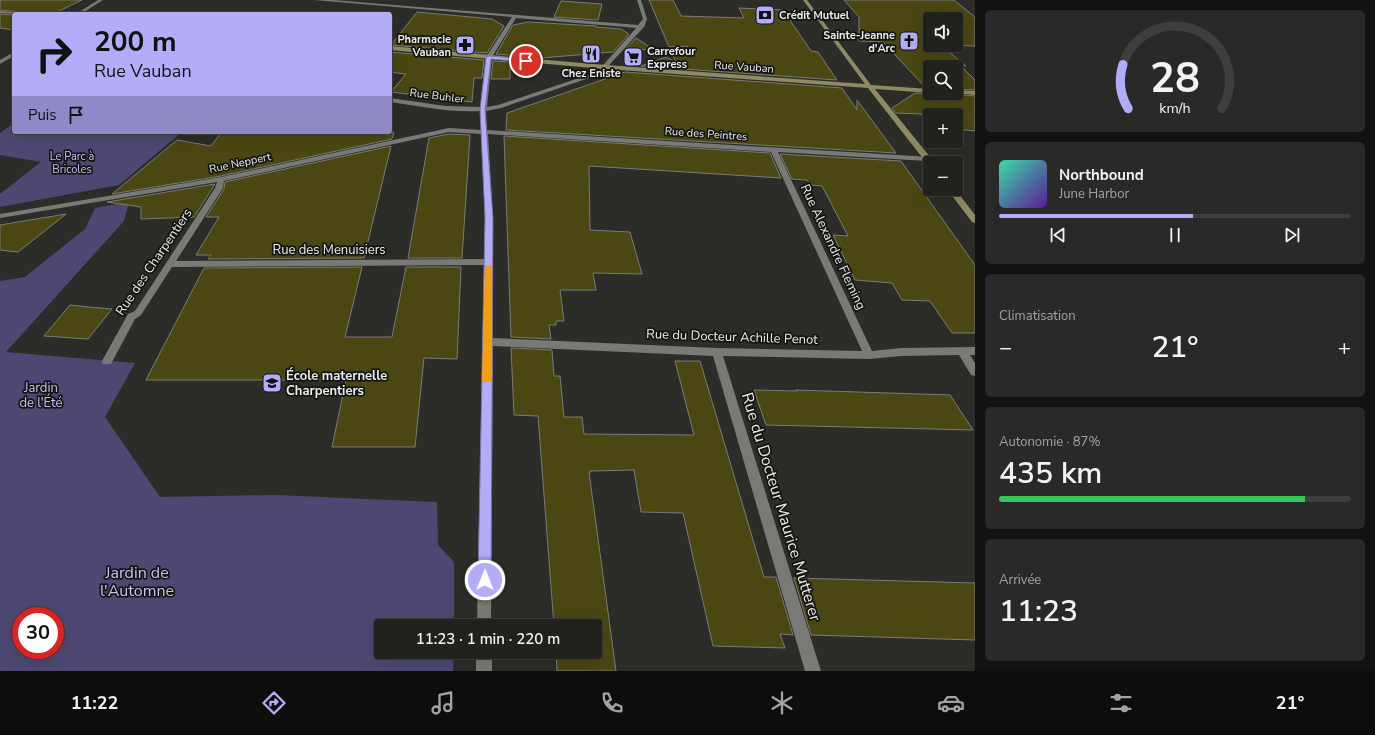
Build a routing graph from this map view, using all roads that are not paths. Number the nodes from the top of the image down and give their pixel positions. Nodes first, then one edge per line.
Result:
1 (101, 0) edge
2 (316, 0) edge
3 (639, 0) edge
4 (805, 0) edge
5 (0, 12) edge
6 (81, 12) edge
7 (12, 13) edge
8 (515, 16) junction
9 (640, 27) junction
10 (392, 48) edge
11 (12, 55) edge
12 (489, 57) junction
13 (1, 62) edge
14 (12, 62) edge
15 (604, 67) junction
16 (870, 87) junction
17 (923, 91) edge
18 (963, 92) edge
19 (975, 93) edge
20 (392, 100) edge
21 (482, 110) junction
22 (483, 131) junction
23 (773, 149) junction
24 (925, 156) edge
25 (923, 161) edge
26 (220, 179) junction
27 (956, 196) edge
28 (0, 216) edge
29 (975, 220) edge
30 (488, 262) junction
31 (170, 264) junction
32 (487, 342) junction
33 (961, 350) junction
34 (975, 351) edge
35 (718, 352) junction
36 (869, 355) junction
37 (107, 361) dead end
38 (975, 372) edge
39 (484, 619) edge
40 (484, 659) edge
41 (484, 671) edge
42 (813, 671) edge

1 - 6 street
2 - 8 street
3 - 9 street
4 - 16 main road
5 - 7 main road
8 - 9 street
8 - 12 street
9 - 15 street
10 - 12 main road, Rue Vauban
11 - 13 street
12 - 15 main road, Rue Vauban
12 - 21 street
13 - 14 street
15 - 16 main road, Rue Vauban
15 - 21 street
16 - 17 main road, Rue Vauban
16 - 24 main road
18 - 19 main road
20 - 21 street, Rue Buhler
21 - 22 street
22 - 23 street, Rue des Peintres
22 - 26 street, Rue Neppert
22 - 30 street
23 - 25 street, Rue des Peintres
23 - 36 street, Rue Alexandre Fleming
26 - 28 street, Rue Neppert
26 - 31 street, Rue des Charpentiers
27 - 29 main road
30 - 31 street, Rue des Menuisiers
30 - 32 street
31 - 37 street, Rue des Charpentiers
32 - 35 street, Rue du Docteur Achille Penot
32 - 39 street
33 - 34 street, Rue du Docteur Achille Penot
33 - 36 street, Rue du Docteur Achille Penot
33 - 38 street
35 - 36 street, Rue du Docteur Achille Penot
35 - 42 street, Rue du Docteur Maurice Mutterer
40 - 41 street

